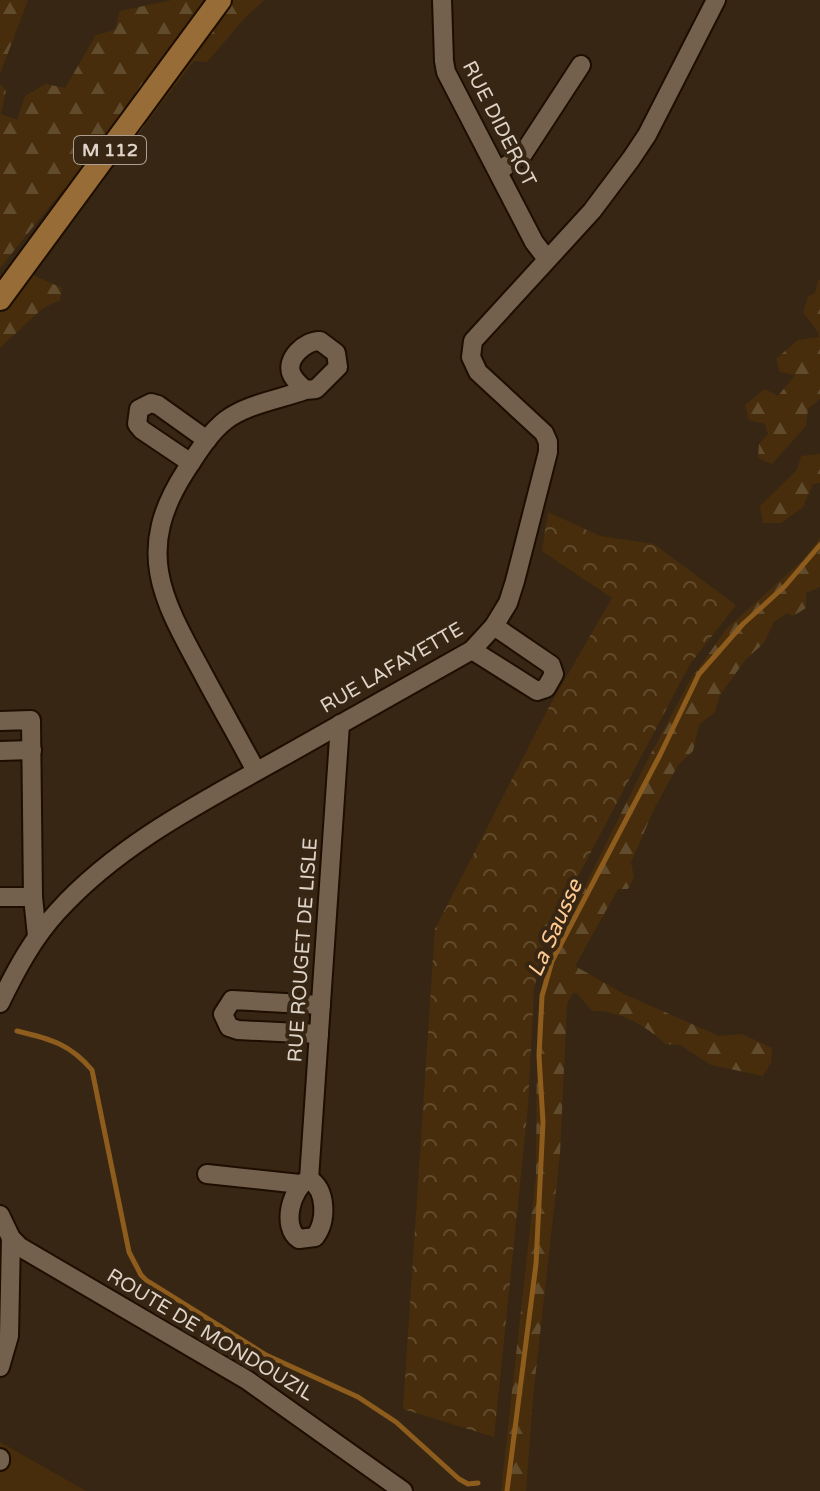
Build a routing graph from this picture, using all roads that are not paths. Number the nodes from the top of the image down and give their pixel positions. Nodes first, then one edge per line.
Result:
1 (220, 0) edge
2 (442, 0) edge
3 (716, 0) edge
4 (581, 65) dead end
5 (499, 171) junction
6 (547, 259) junction
7 (0, 299) edge
8 (305, 390) dead end
9 (207, 440) junction
10 (191, 463) junction
11 (494, 626) junction
12 (472, 650) junction
13 (0, 721) edge
14 (340, 724) junction
15 (32, 750) junction
16 (0, 751) edge
17 (256, 771) junction
18 (0, 897) edge
19 (33, 897) junction
20 (37, 936) junction
21 (0, 1003) edge
22 (321, 1005) junction
23 (319, 1034) junction
24 (207, 1174) dead end
25 (0, 1215) edge
26 (11, 1238) junction
27 (0, 1367) edge
28 (403, 1491) edge

1 - 7 main road, M 112
2 - 5 street, RUE DIDEROT
3 - 6 street, RUE LAFAYETTE
4 - 5 street
5 - 6 street, RUE DIDEROT
6 - 11 street, RUE LAFAYETTE
8 - 9 street
9 - 10 street
9 - 10 street
10 - 17 street
11 - 12 street, RUE LAFAYETTE
11 - 12 street
12 - 14 street, RUE LAFAYETTE
13 - 15 street
14 - 17 street, RUE LAFAYETTE
14 - 22 street, RUE ROUGET DE LISLE
15 - 16 street
15 - 19 street
17 - 20 street, RUE LAFAYETTE
18 - 19 street
19 - 20 street
20 - 21 street, RUE LAFAYETTE
22 - 23 street, RUE ROUGET DE LISLE
22 - 23 street
23 - 24 street, RUE ROUGET DE LISLE
25 - 26 street, ROUTE DE MONDOUZIL
26 - 27 street
26 - 28 street, ROUTE DE MONDOUZIL

